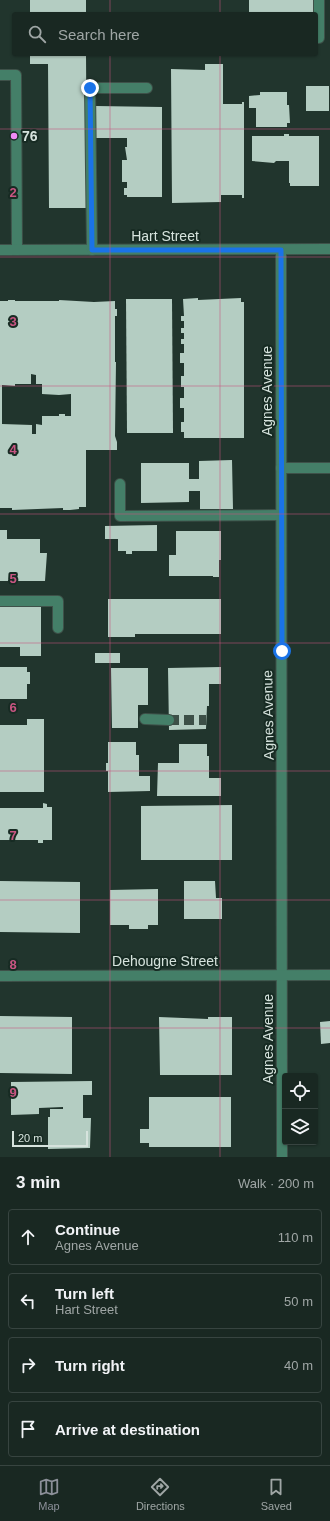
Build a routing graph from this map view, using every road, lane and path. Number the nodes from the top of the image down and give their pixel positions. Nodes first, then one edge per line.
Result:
1 (319, 0) edge
2 (318, 38) edge
3 (0, 75) edge
4 (147, 88) dead end
5 (330, 249) edge
6 (0, 250) edge
7 (18, 250) junction
8 (92, 250) junction
9 (281, 250) junction
10 (281, 468) junction
11 (330, 468) edge
12 (120, 484) dead end
13 (281, 515) junction
14 (0, 601) edge
15 (58, 628) dead end
16 (145, 719) dead end
17 (169, 720) tunnel mouth
18 (282, 975) junction
19 (330, 975) edge
20 (0, 976) edge
21 (282, 1157) edge

1 - 2 street
3 - 7 street
4 - 8 street
5 - 9 street, Hart Street
6 - 7 street, Hart Street
7 - 8 street, Hart Street
8 - 9 street, Hart Street
9 - 10 street, Agnes Avenue
10 - 11 street
10 - 13 street, Agnes Avenue
12 - 13 street
13 - 18 street, Agnes Avenue
14 - 15 street
16 - 17 street
18 - 19 street, Dehougne Street
18 - 20 street, Dehougne Street
18 - 21 street, Agnes Avenue

